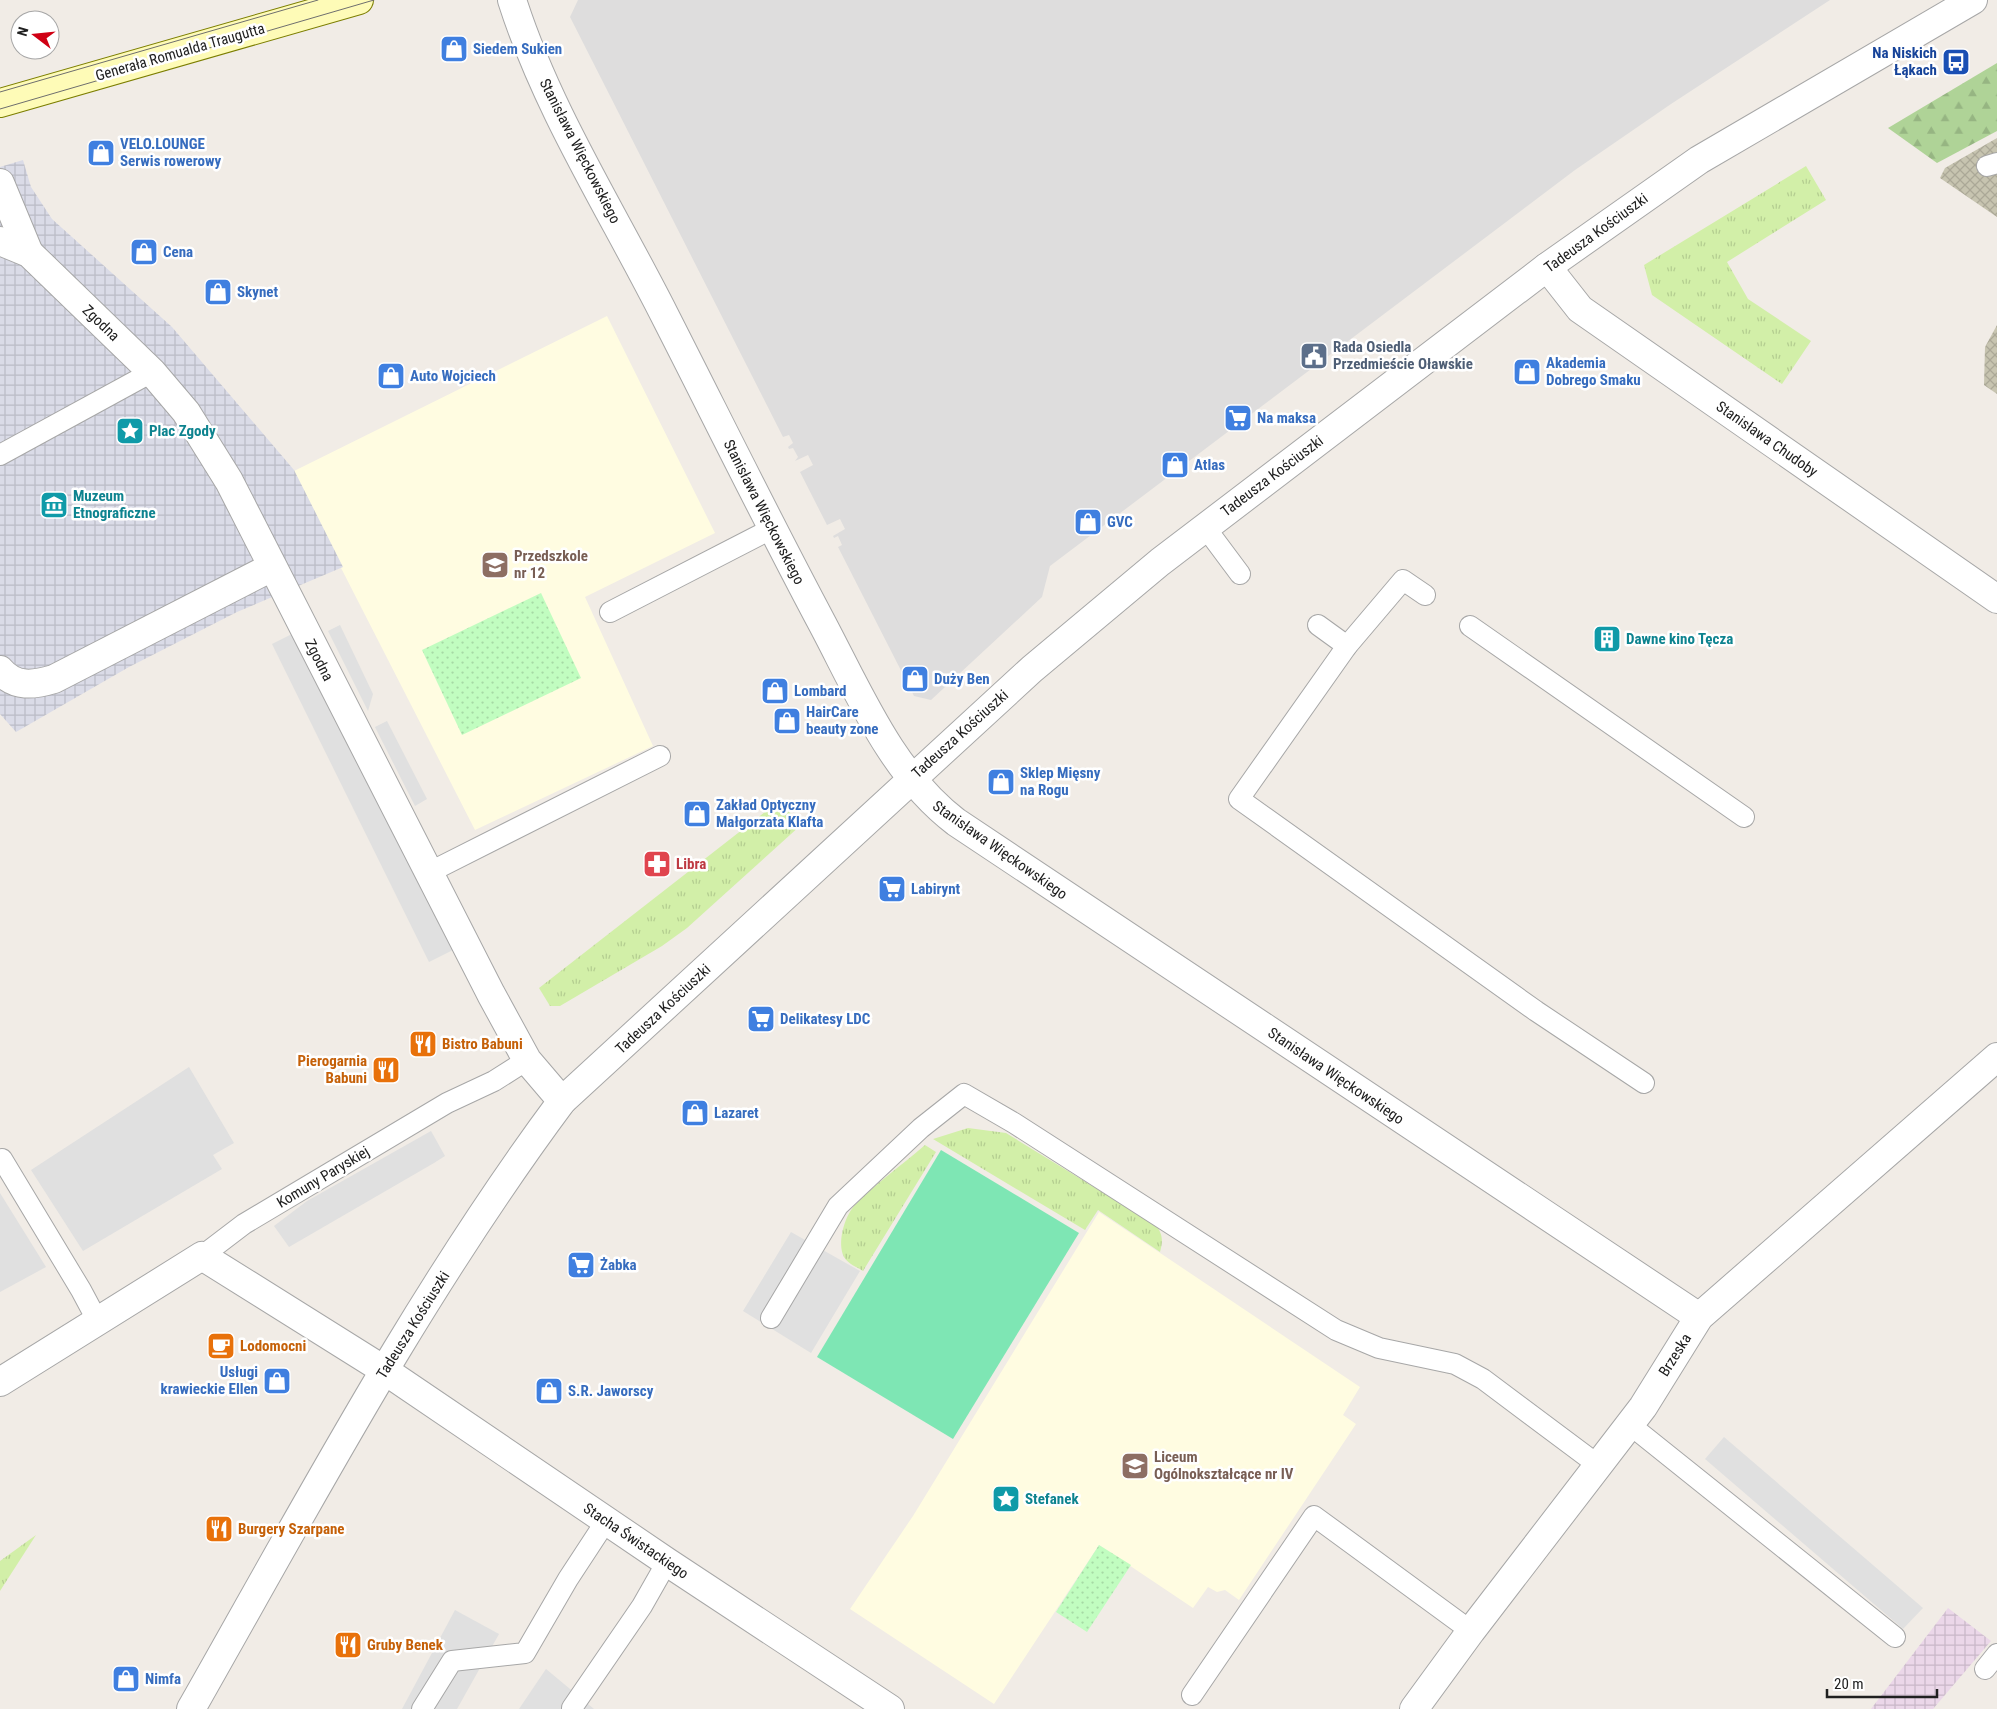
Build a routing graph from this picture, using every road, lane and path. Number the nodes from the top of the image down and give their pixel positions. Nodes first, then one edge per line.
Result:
1 (359, 0) edge
2 (512, 0) edge
3 (1932, 0) edge
4 (1973, 0) edge
5 (1919, 30) junction
6 (0, 103) edge
7 (0, 183) edge
8 (0, 241) edge
9 (29, 253) junction
10 (1548, 267) junction
11 (152, 372) junction
12 (0, 456) edge
13 (1205, 527) junction
14 (773, 528) junction
15 (272, 567) junction
16 (1240, 574) dead end
17 (1425, 595) dead end
18 (1997, 600) edge
19 (610, 612) dead end
20 (1318, 625) dead end
21 (1470, 626) dead end
22 (1347, 646) junction
23 (0, 670) edge
24 (660, 756) dead end
25 (910, 779) junction
26 (1744, 817) dead end
27 (428, 872) junction
28 (1997, 1057) edge
29 (527, 1060) junction
30 (1644, 1083) dead end
31 (562, 1101) junction
32 (2, 1159) dead end
33 (202, 1256) junction
34 (1699, 1317) junction
35 (771, 1318) dead end
36 (97, 1320) junction
37 (384, 1370) junction
38 (0, 1382) edge
39 (1629, 1424) junction
40 (1598, 1465) junction
41 (606, 1521) junction
42 (667, 1562) junction
43 (1471, 1631) junction
44 (1895, 1637) dead end
45 (1997, 1654) edge
46 (1985, 1669) dead end
47 (1192, 1695) dead end
48 (572, 1708) dead end
49 (192, 1709) edge
50 (422, 1709) edge
51 (890, 1709) edge
52 (1414, 1709) edge

1 - 6 main road, Generała Romualda Traugutta
2 - 14 street, Stanisława Więckowskiego
3 - 5 street
4 - 5 street, Tadeusza Kościuszki
5 - 10 street, Tadeusza Kościuszki
7 - 9 street, Zgodna
8 - 9 street, Zgodna
9 - 11 street, Zgodna
10 - 13 street, Tadeusza Kościuszki
10 - 18 street, Stanisława Chudoby
11 - 12 lane
11 - 15 street, Zgodna
13 - 16 lane
13 - 25 street, Tadeusza Kościuszki
14 - 19 lane
14 - 25 street, Stanisława Więckowskiego
15 - 23 street
15 - 27 street, Zgodna
17 - 22 lane
20 - 22 lane
21 - 26 lane
22 - 30 lane
24 - 27 lane
25 - 31 street, Tadeusza Kościuszki
25 - 34 street, Stanisława Więckowskiego
27 - 29 street, Zgodna
28 - 34 street, Brzeska
29 - 31 street, Zgodna
29 - 33 lane, Komuny Paryskiej
31 - 37 street, Tadeusza Kościuszki
32 - 36 lane
33 - 36 street, Komuny Paryskiej
33 - 37 street
34 - 39 street, Brzeska
35 - 40 lane
36 - 38 street, Komuny Paryskiej
37 - 41 street, Stacha Świstackiego
37 - 49 street, Tadeusza Kościuszki
39 - 40 street, Brzeska
39 - 44 lane
40 - 43 street, Brzeska
41 - 42 street, Stacha Świstackiego
41 - 50 lane
42 - 48 lane
42 - 51 street, Stacha Świstackiego
43 - 47 lane
43 - 52 street, Brzeska
45 - 46 lane

